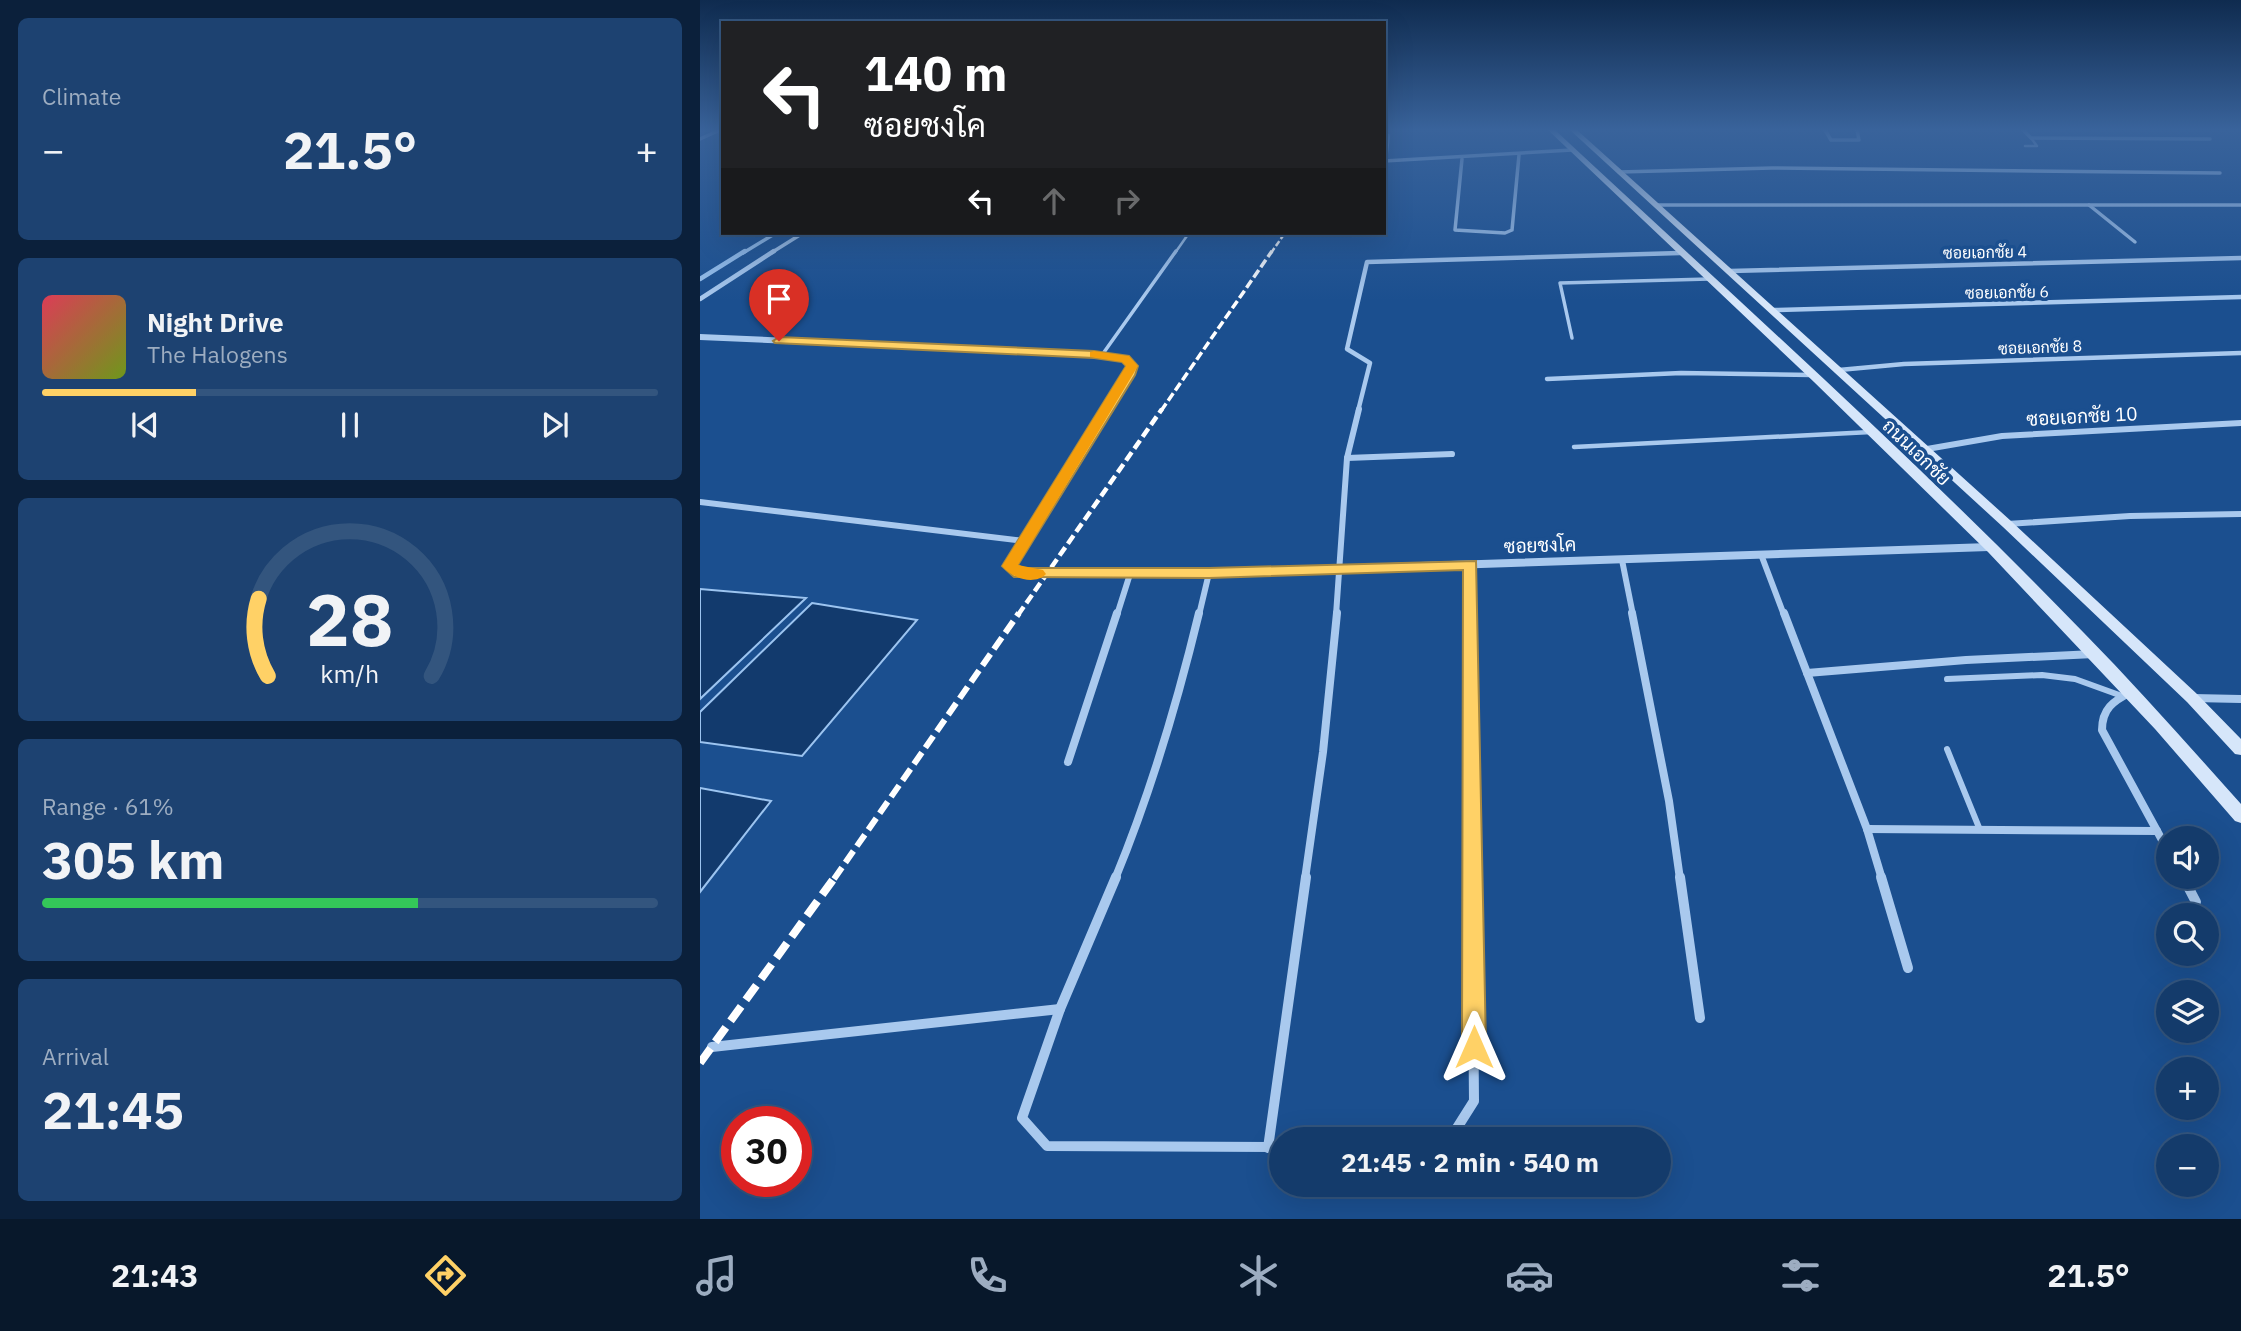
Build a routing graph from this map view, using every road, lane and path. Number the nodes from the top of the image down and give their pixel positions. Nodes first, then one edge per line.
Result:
1 (1459, 187) edge
2 (1516, 187) edge
3 (1611, 187) edge
4 (1636, 187) edge
5 (1657, 205) junction
6 (2089, 205) junction
7 (2241, 205) edge
8 (800, 235) edge
9 (1188, 235) edge
10 (2135, 242) dead end
11 (1681, 253) junction
12 (2241, 258) edge
13 (1730, 271) junction
14 (1709, 279) junction
15 (2241, 297) edge
16 (700, 299) edge
17 (1774, 310) junction
18 (700, 337) edge
19 (1572, 338) dead end
20 (2241, 353) edge
21 (1102, 355) junction
22 (1839, 370) junction
23 (1812, 374) junction
24 (1547, 379) dead end
25 (2241, 423) edge
26 (1871, 432) junction
27 (1574, 447) dead end
28 (1927, 449) junction
29 (1452, 454) dead end
30 (1347, 458) junction
31 (700, 502) edge
32 (2241, 514) edge
33 (2007, 524) junction
34 (1025, 541) junction
35 (1989, 547) junction
36 (1762, 557) junction
37 (1622, 560) junction
38 (1470, 565) junction
39 (1342, 568) junction
40 (1209, 573) junction
41 (1130, 574) junction
42 (2095, 654) junction
43 (1807, 673) junction
44 (1947, 679) dead end
45 (2127, 694) junction
46 (2192, 698) junction
47 (2241, 699) edge
48 (1947, 749) dead end
49 (2241, 749) edge
50 (1068, 762) dead end
51 (2241, 816) edge
52 (1867, 829) junction
53 (2156, 829) edge
54 (1980, 830) junction
55 (2156, 831) edge
56 (2189, 889) edge
57 (2196, 902) dead end
58 (1908, 968) dead end
59 (1060, 1009) junction
60 (1700, 1018) dead end
61 (712, 1047) dead end
62 (1458, 1127) edge
63 (1268, 1148) joint

1 - 2 street
3 - 11 main road, ถนนเอกชัย
4 - 5 main road, ถนนเอกชัย
5 - 6 street
5 - 13 main road, ถนนเอกชัย
6 - 7 street
6 - 10 street
8 - 16 street
9 - 21 lane
11 - 14 main road, ถนนเอกชัย
11 - 30 street
12 - 13 street, ซอยเอกชัย 4
13 - 17 main road, ถนนเอกชัย
14 - 19 lane
14 - 23 main road, ถนนเอกชัย
15 - 17 street, ซอยเอกชัย 6
17 - 22 main road, ถนนเอกชัย
18 - 21 street, ซอยชงโค
20 - 22 street, ซอยเอกชัย 8
21 - 34 street, ซอยชงโค
22 - 28 main road, ถนนเอกชัย
23 - 24 street
23 - 26 main road, ถนนเอกชัย
25 - 28 street, ซอยเอกชัย 10
26 - 27 lane
26 - 35 main road, ถนนเอกชัย
28 - 33 main road, ถนนเอกชัย
29 - 30 street
30 - 39 street
31 - 34 street
32 - 33 street
33 - 46 main road, ถนนเอกชัย
34 - 41 street, ซอยชงโค
35 - 36 street, ซอยชงโค
35 - 42 main road, ถนนเอกชัย
36 - 37 street, ซอยชงโค
36 - 43 street
37 - 38 street, ซอยชงโค
37 - 60 street
38 - 39 street, ซอยชงโค
38 - 62 street
39 - 40 street, ซอยชงโค
39 - 63 street
40 - 41 street, ซอยชงโค
40 - 59 street
41 - 50 street
42 - 43 street
42 - 45 main road, ถนนเอกชัย
43 - 52 street
44 - 45 lane
45 - 51 main road, ถนนเอกชัย
45 - 53 street
46 - 47 street
46 - 49 main road, ถนนเอกชัย
48 - 54 lane
52 - 54 street
52 - 58 street
54 - 55 street
56 - 57 street
59 - 61 street
59 - 63 street

